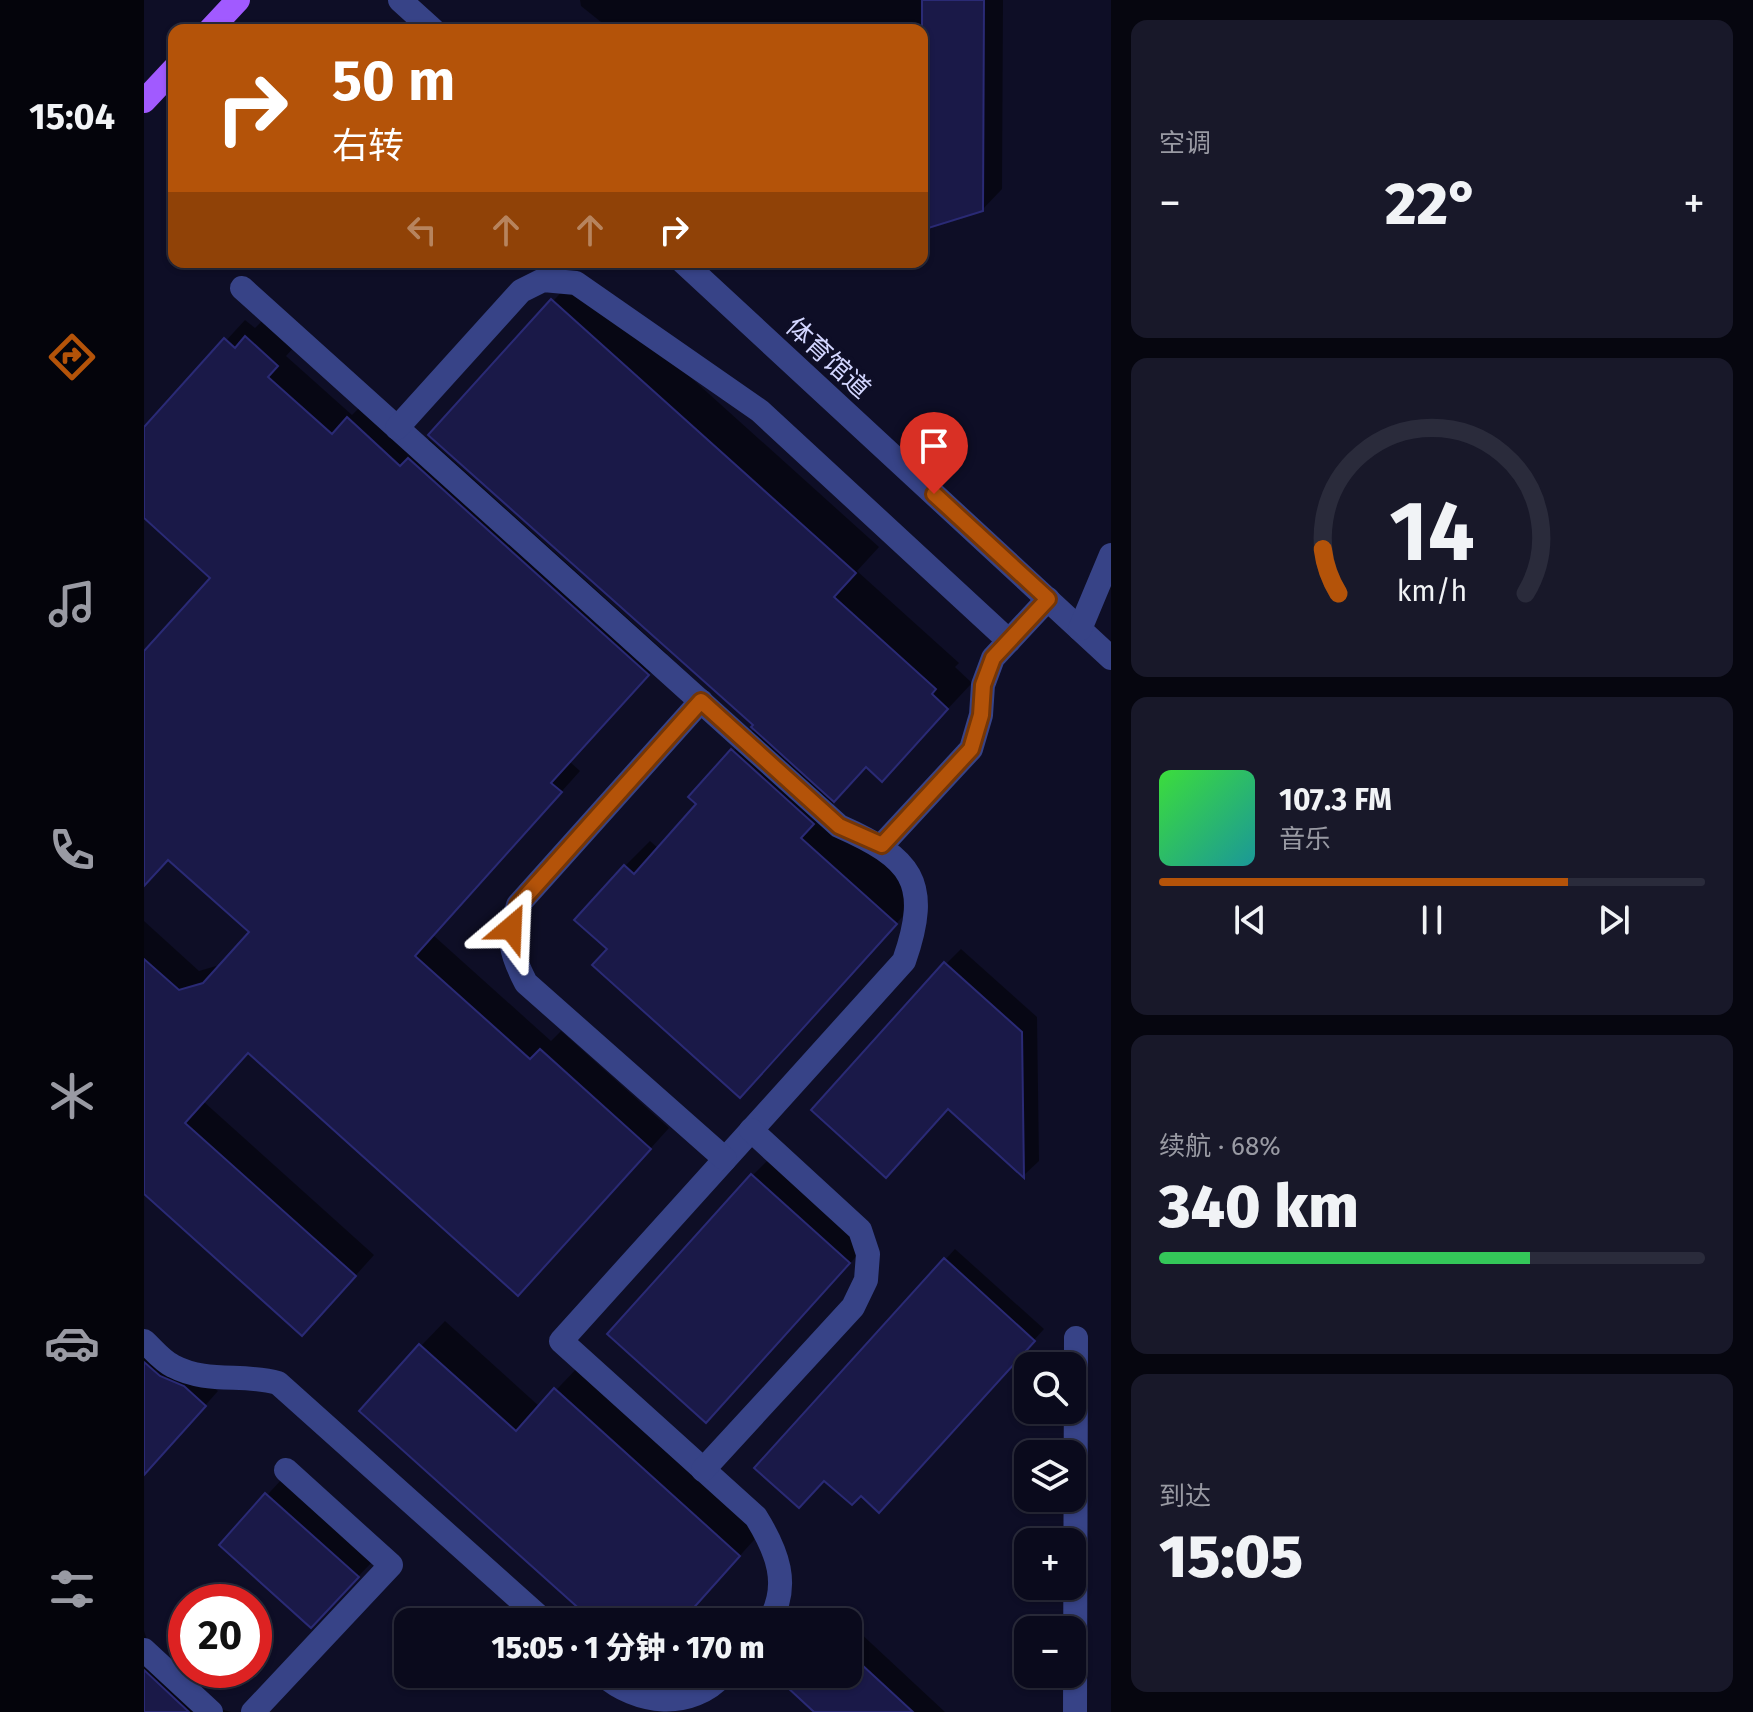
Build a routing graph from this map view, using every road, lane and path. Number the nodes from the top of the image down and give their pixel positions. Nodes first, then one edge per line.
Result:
1 (238, 0) edge
2 (400, 0) edge
3 (216, 24) edge
4 (426, 24) edge
5 (168, 75) edge
6 (144, 101) edge
7 (689, 268) edge
8 (242, 288) dead end
9 (397, 428) junction
10 (1111, 555) edge
11 (1048, 599) junction
12 (1080, 629) junction
13 (1009, 641) junction
14 (1111, 658) edge
15 (701, 701) junction
16 (882, 845) junction
17 (751, 1130) junction
18 (725, 1159) junction
19 (1076, 1338) dead end
20 (144, 1341) edge
21 (286, 1470) dead end
22 (703, 1470) junction
23 (529, 1608) edge
24 (774, 1608) edge
25 (144, 1650) edge
26 (623, 1688) edge
27 (704, 1688) edge
28 (211, 1712) edge
29 (253, 1712) edge
30 (1075, 1712) edge

1 - 3 main road
2 - 4 street
5 - 6 main road
7 - 11 street, 体育馆道
8 - 9 street
9 - 13 street
9 - 15 street
10 - 12 street
11 - 12 street, 体育馆道
11 - 13 street
12 - 14 street, 体育馆道
13 - 16 street
15 - 16 street
15 - 18 street
16 - 17 street
17 - 18 street
17 - 22 street
18 - 22 street
19 - 30 street
20 - 23 street
21 - 29 street
22 - 24 street
25 - 28 street
26 - 27 street

